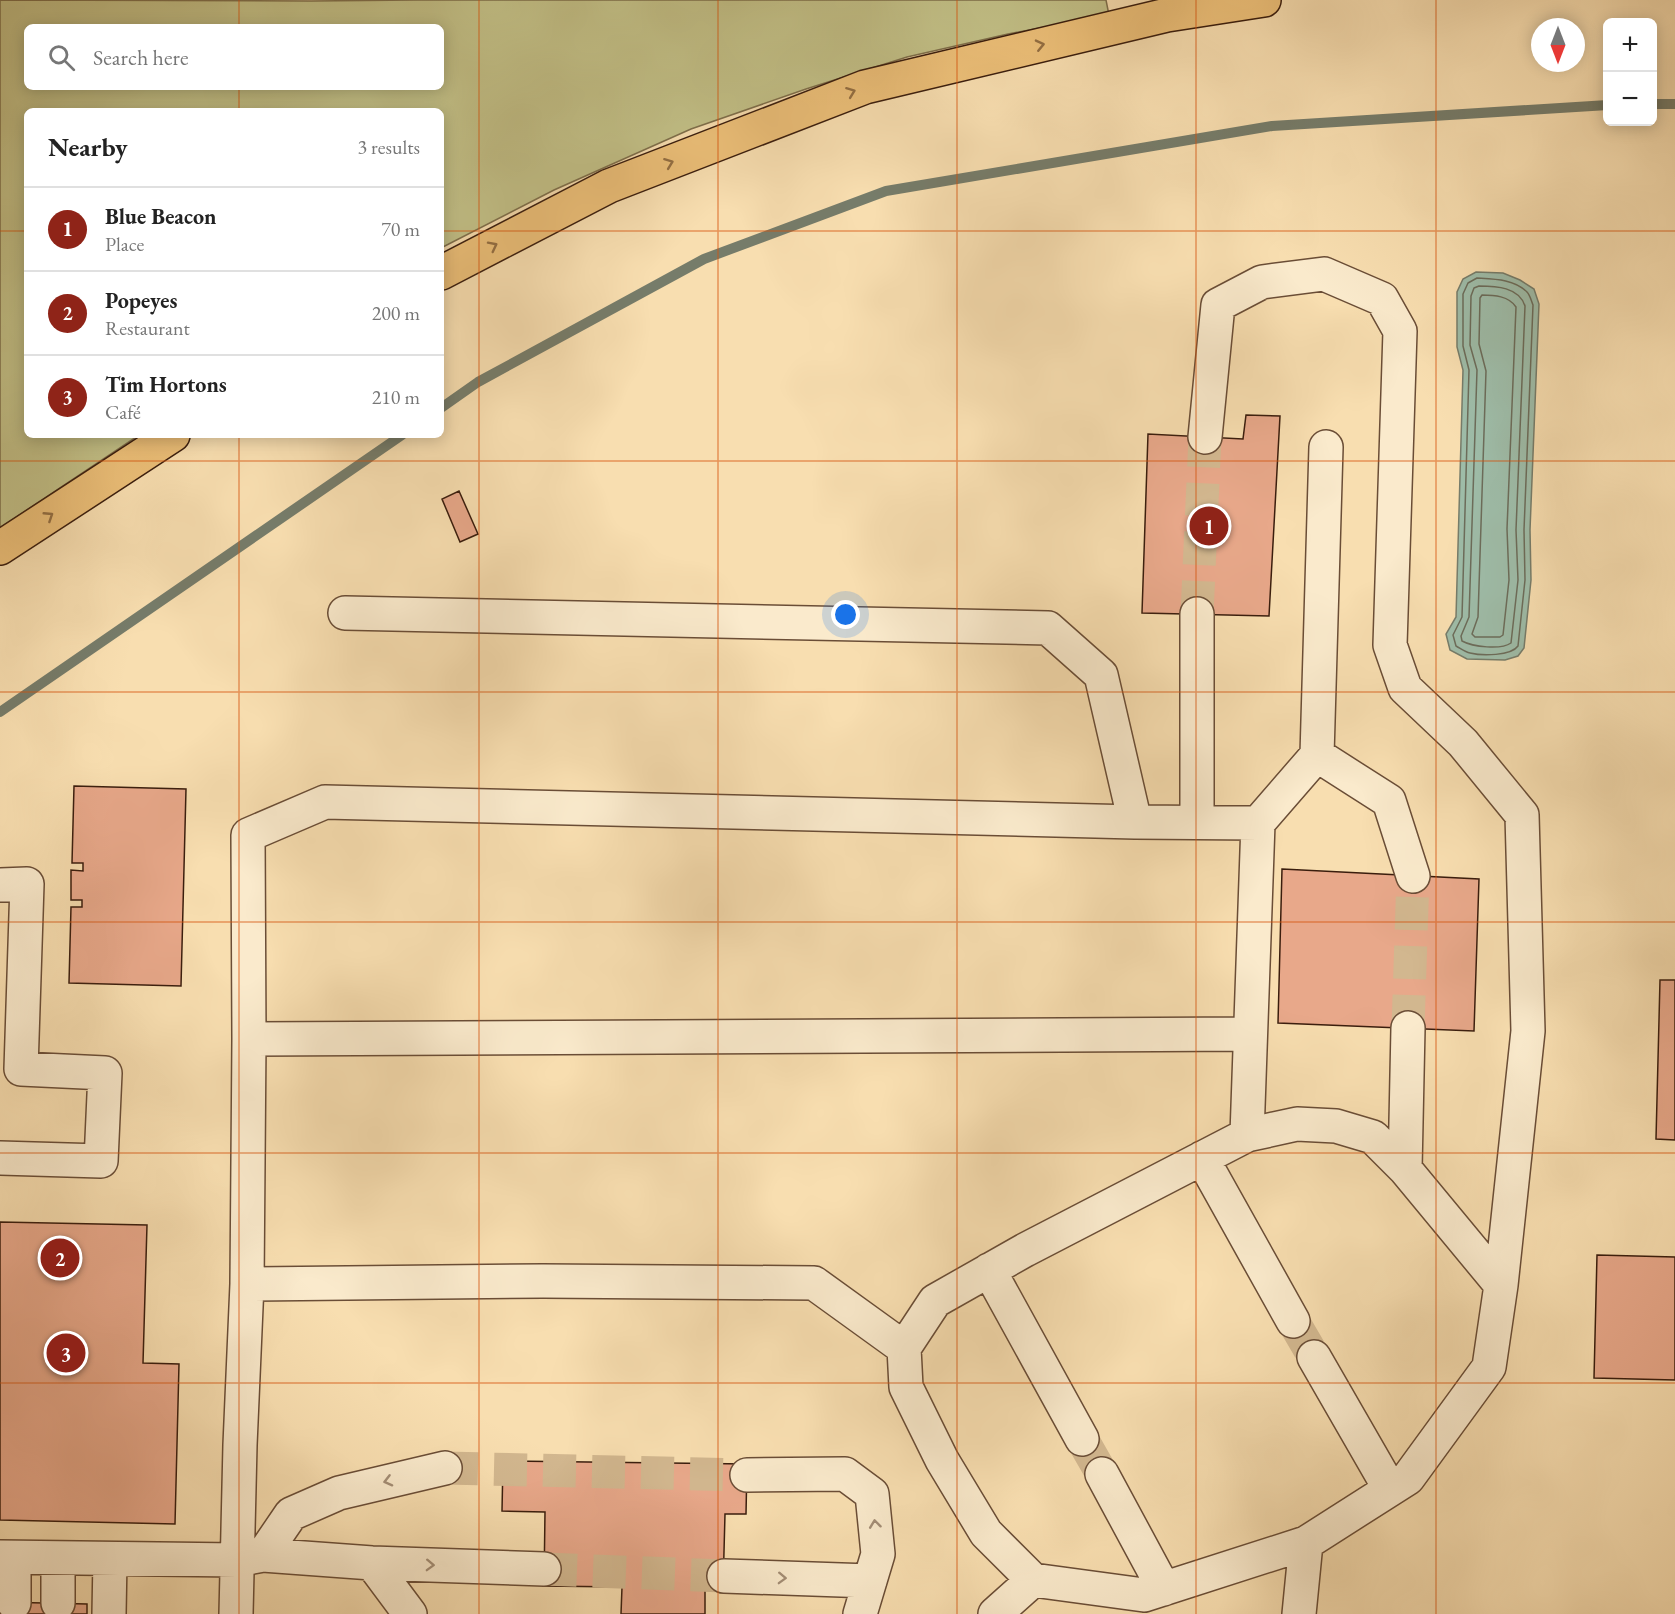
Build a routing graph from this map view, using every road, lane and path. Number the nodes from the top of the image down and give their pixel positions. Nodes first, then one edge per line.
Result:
1 (1264, 0) edge
2 (444, 271) edge
3 (1205, 437) tunnel mouth
4 (168, 438) edge
5 (1326, 447) dead end
6 (0, 548) edge
7 (345, 613) dead end
8 (1197, 614) tunnel mouth
9 (1317, 755) junction
10 (1135, 822) junction
11 (1197, 822) junction
12 (1258, 823) junction
13 (1413, 876) tunnel mouth
14 (0, 885) edge
15 (1408, 1028) tunnel mouth
16 (1250, 1034) junction
17 (249, 1039) junction
18 (11, 1046) edge
19 (1247, 1135) junction
20 (0, 1158) edge
21 (1202, 1158) junction
22 (1405, 1169) junction
23 (989, 1270) junction
24 (247, 1284) junction
25 (1501, 1286) junction
26 (1293, 1321) tunnel mouth
27 (904, 1348) junction
28 (1314, 1357) tunnel mouth
29 (1082, 1439) tunnel mouth
30 (445, 1468) tunnel mouth
31 (1102, 1474) tunnel mouth
32 (747, 1475) tunnel mouth
33 (1390, 1489) junction
34 (1306, 1543) junction
35 (7, 1558) edge
36 (58, 1558) junction
37 (250, 1558) junction
38 (110, 1559) junction
39 (372, 1563) junction
40 (544, 1569) tunnel mouth
41 (724, 1576) tunnel mouth
42 (1033, 1580) junction
43 (870, 1581) junction
44 (1164, 1589) junction
45 (14, 1603) dead end
46 (58, 1603) dead end
47 (109, 1614) edge
48 (236, 1614) edge
49 (410, 1614) edge
50 (860, 1614) edge
51 (995, 1614) edge
52 (1299, 1614) edge

2 -> 1 highway
3 - 25 lane
6 -> 4 highway
5 - 9 lane
7 - 10 lane
8 - 11 lane
9 - 12 lane
9 - 13 lane
10 - 11 lane
10 - 17 lane
11 - 12 lane
12 - 16 lane
14 - 18 lane
15 - 22 lane
16 - 17 lane
16 - 19 lane
17 - 24 lane
18 - 20 lane
19 - 21 lane
19 - 22 lane
21 - 23 lane
21 - 26 lane
22 - 25 lane
23 - 27 lane
23 - 29 lane
24 - 27 lane
24 - 37 lane
25 - 33 lane
27 - 42 lane
28 - 33 lane
30 -> 37 lane
31 - 44 lane
43 -> 32 lane
33 - 34 lane
34 - 44 lane
34 - 52 lane
35 - 36 lane
35 - 45 lane
36 - 38 lane
36 - 46 lane
37 - 38 lane
37 - 39 lane
37 - 48 lane
38 - 47 lane
39 -> 40 lane
39 - 49 lane
41 -> 43 lane
42 - 44 lane
42 - 51 lane
43 - 50 lane

